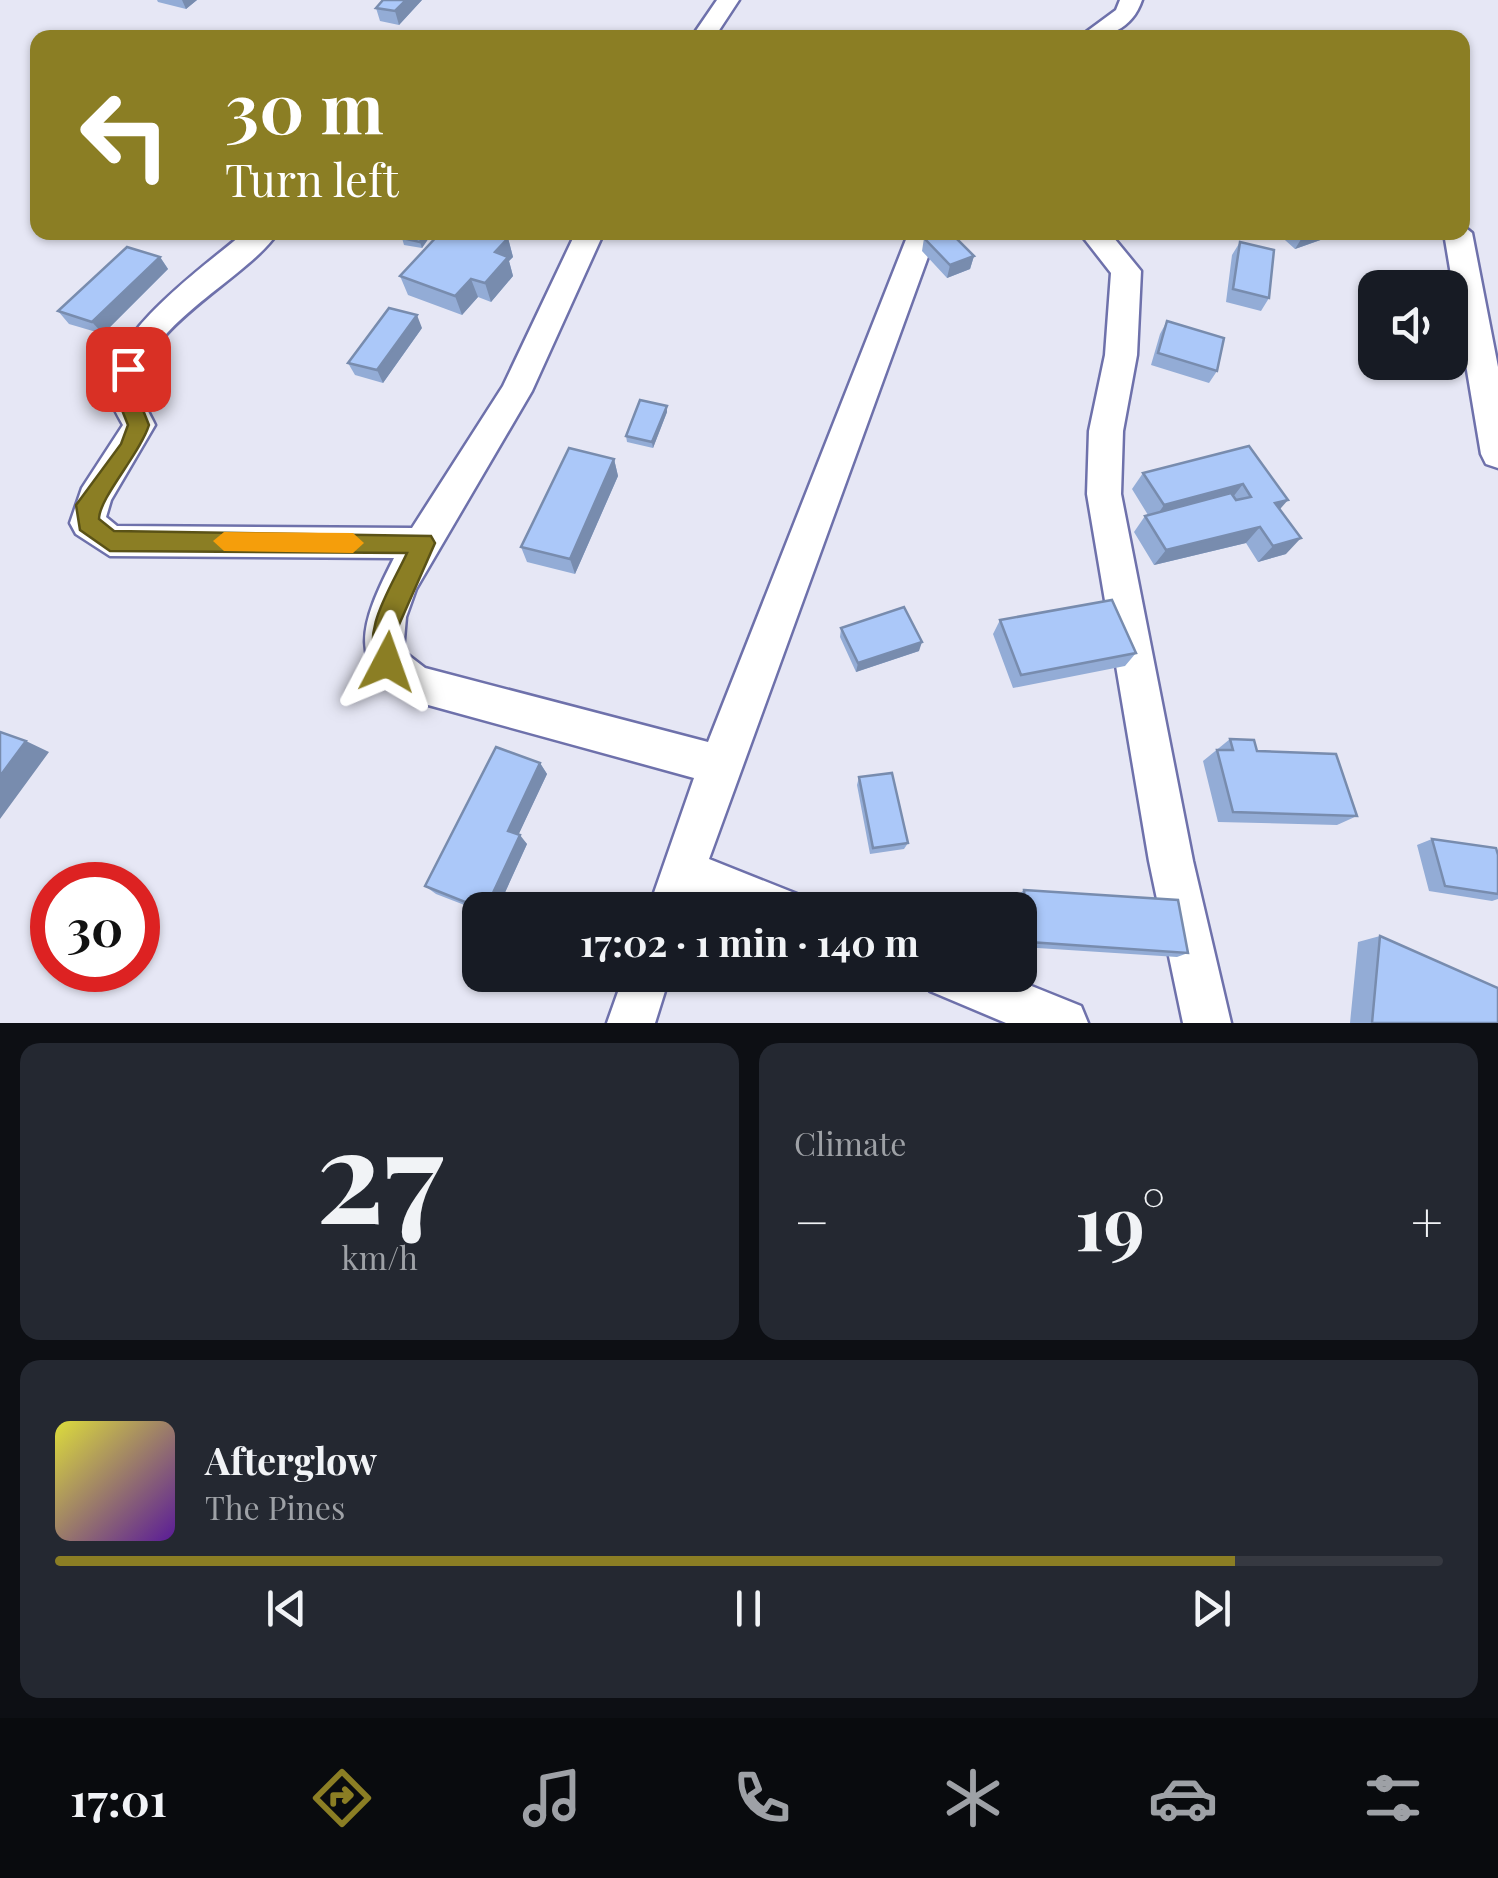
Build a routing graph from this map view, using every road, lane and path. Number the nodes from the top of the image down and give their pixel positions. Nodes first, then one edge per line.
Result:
1 (728, 0) edge
2 (1131, 0) edge
3 (707, 30) edge
4 (1101, 30) edge
5 (255, 240) edge
6 (586, 240) edge
7 (920, 240) edge
8 (1100, 240) edge
9 (1459, 240) edge
10 (1498, 454) edge
11 (423, 543) junction
12 (719, 765) junction
13 (676, 891) edge
14 (641, 992) edge
15 (988, 992) edge
16 (631, 1023) edge
17 (1064, 1023) edge
18 (1207, 1023) edge

1 - 3 street
2 - 4 street
5 - 11 street
6 - 11 street
7 - 12 street
8 - 18 street
9 - 10 street
11 - 12 street
12 - 13 street
14 - 16 street
15 - 17 street

